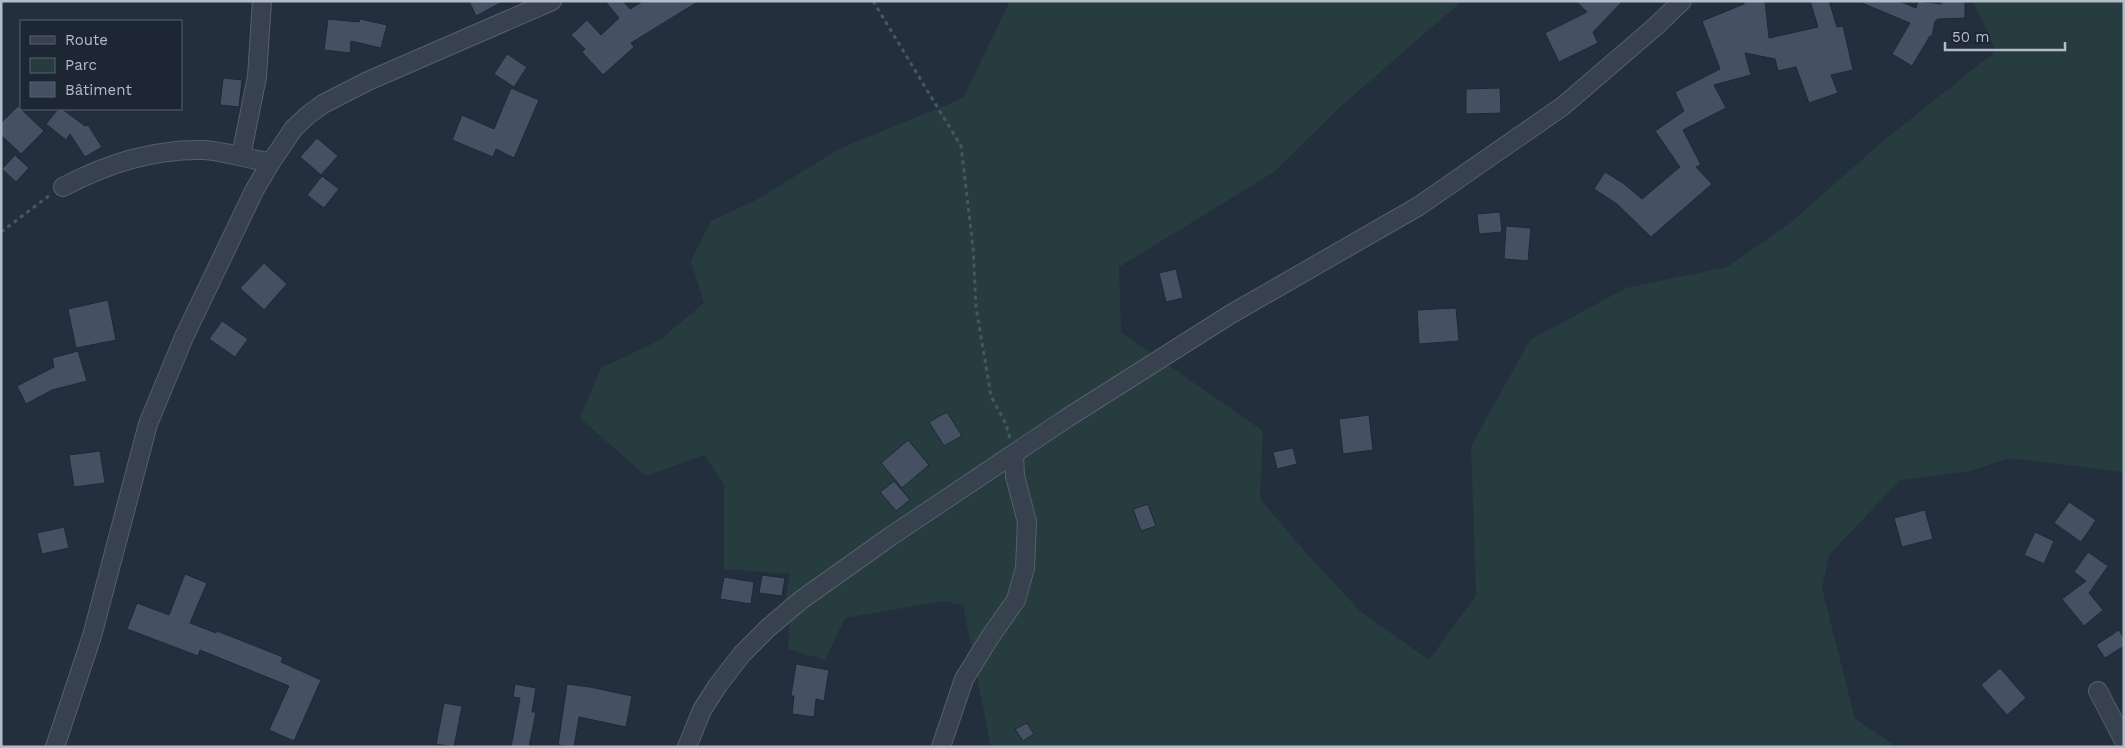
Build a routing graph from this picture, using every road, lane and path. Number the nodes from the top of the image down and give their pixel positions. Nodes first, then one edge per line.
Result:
1 (262, 1) edge
2 (552, 1) edge
3 (873, 1) edge
4 (1682, 1) edge
5 (241, 156) junction
6 (271, 162) junction
7 (63, 187) joint
8 (1, 232) edge
9 (1014, 454) junction
10 (2098, 691) dead end
11 (2124, 741) edge
12 (55, 747) edge
13 (687, 747) edge
14 (941, 747) edge

1 - 5 street
2 - 6 street
3 - 9 path
4 - 9 street
5 - 6 street
5 - 7 street
6 - 12 street
7 - 8 path
9 - 13 street
9 - 14 street
10 - 11 street

